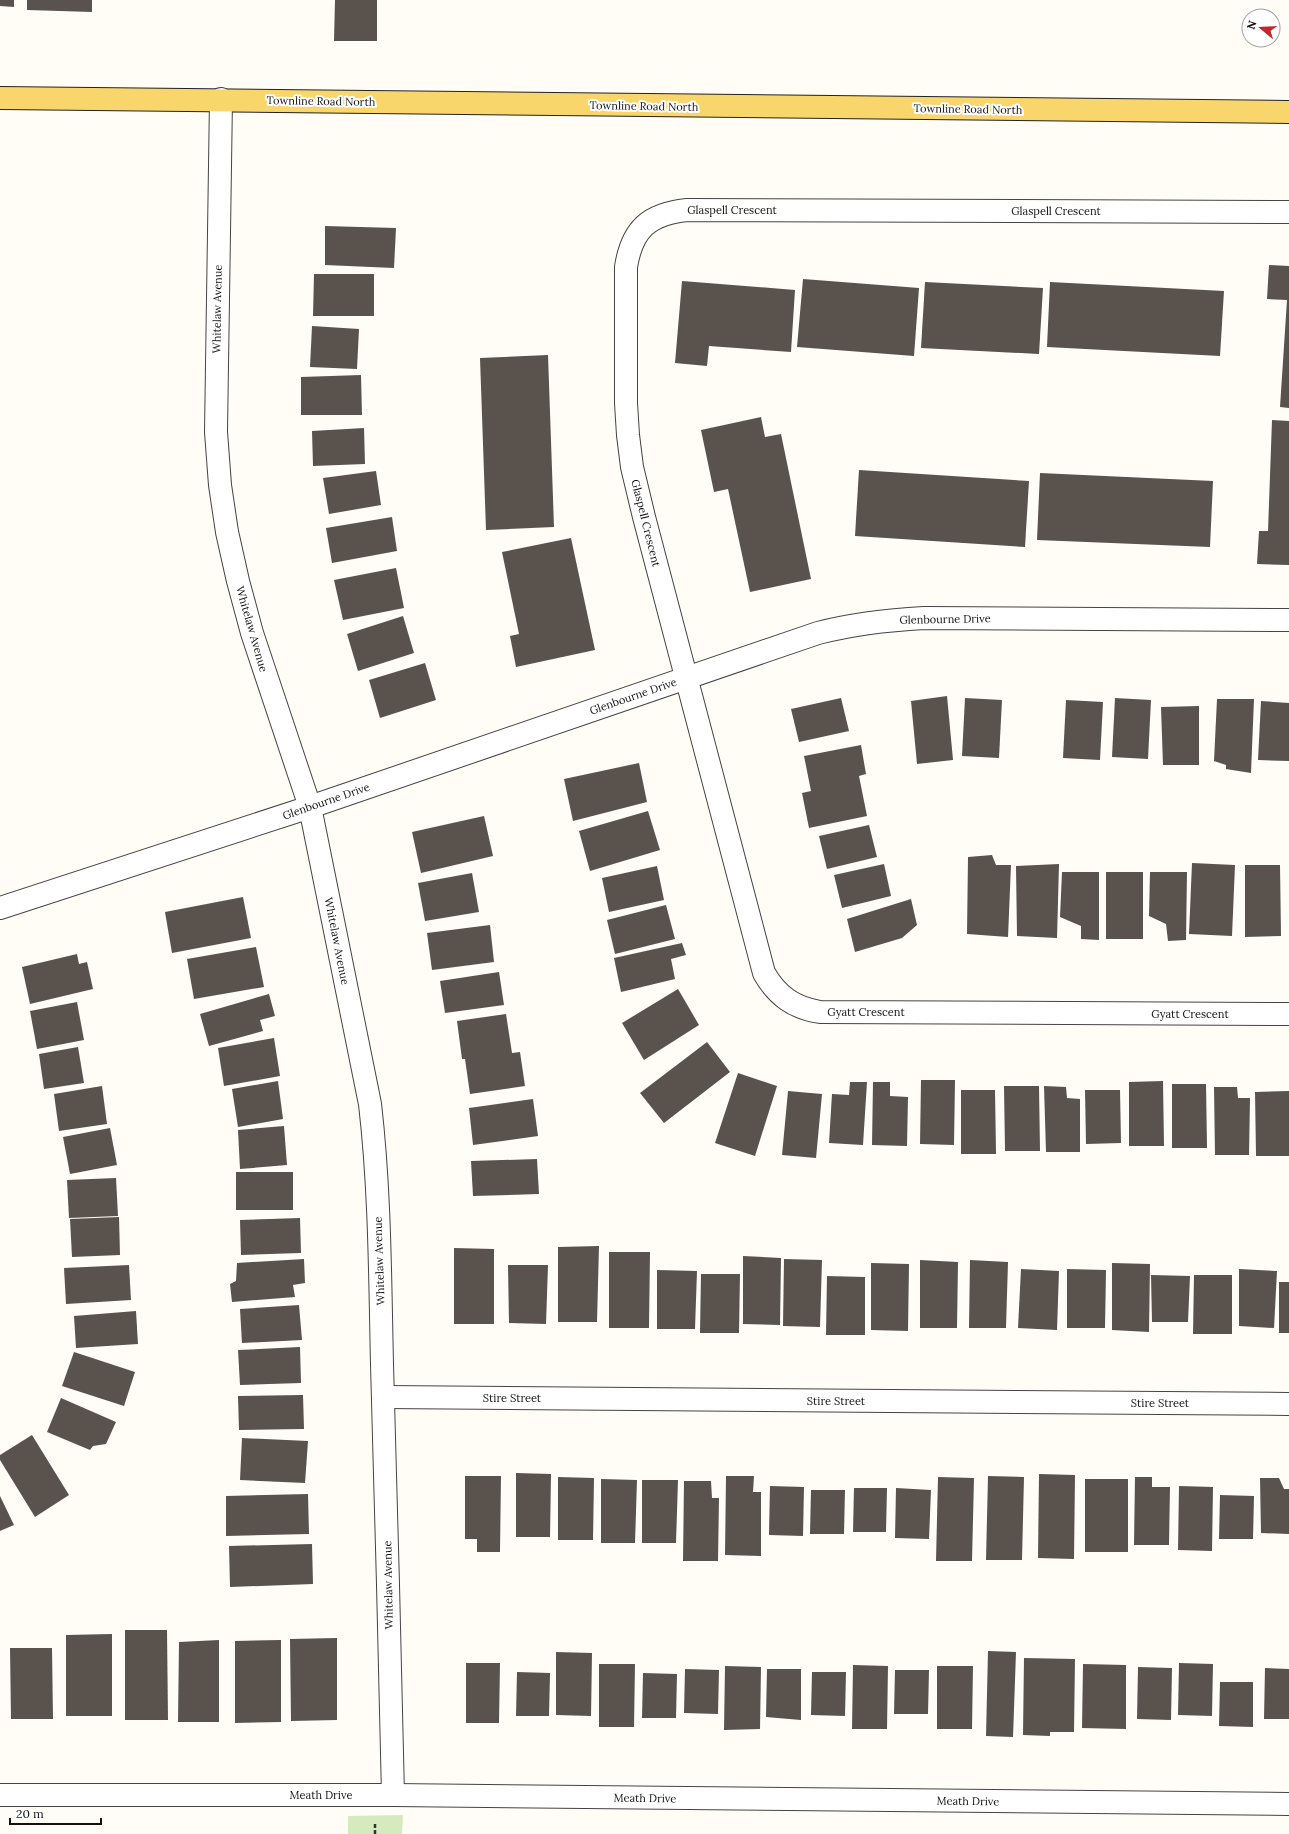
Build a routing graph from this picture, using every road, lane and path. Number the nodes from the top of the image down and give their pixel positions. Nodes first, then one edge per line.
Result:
1 (0, 98) edge
2 (221, 99) junction
3 (1289, 112) edge
4 (1289, 212) edge
5 (1289, 620) edge
6 (686, 678) junction
7 (310, 807) junction
8 (0, 908) edge
9 (1289, 1014) edge
10 (383, 1397) junction
11 (1289, 1404) edge
12 (0, 1795) edge
13 (393, 1795) junction
14 (1289, 1804) edge

1 - 2 main road, Townline Road North
2 - 3 main road, Townline Road North
2 - 7 street, Whitelaw Avenue
4 - 6 street, Glaspell Crescent
5 - 6 street, Glenbourne Drive
6 - 7 street, Glenbourne Drive
6 - 9 street, Gyatt Crescent
7 - 8 street, Glenbourne Drive
7 - 10 street, Whitelaw Avenue
10 - 11 street, Stire Street
10 - 13 street, Whitelaw Avenue
12 - 13 street, Meath Drive
13 - 14 street, Meath Drive

